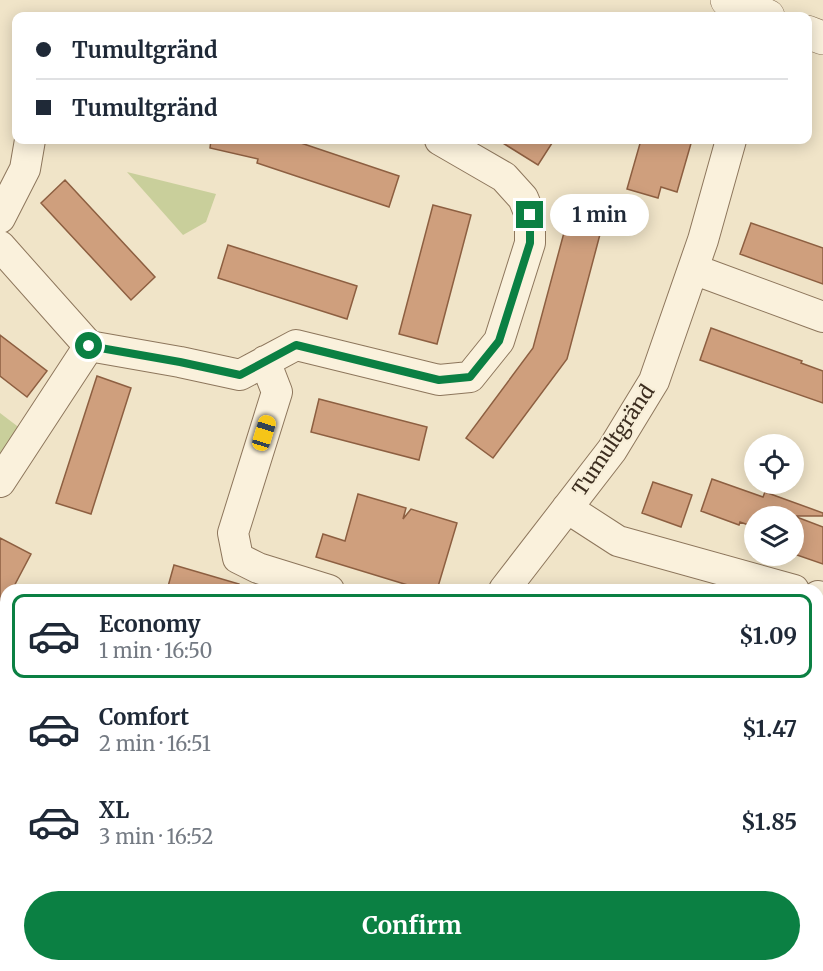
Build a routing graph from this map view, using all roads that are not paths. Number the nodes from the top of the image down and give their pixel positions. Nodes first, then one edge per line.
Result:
1 (727, 0) edge
2 (757, 12) edge
3 (29, 144) edge
4 (447, 144) edge
5 (730, 144) edge
6 (0, 218) edge
7 (0, 246) edge
8 (693, 269) junction
9 (823, 317) edge
10 (89, 346) junction
11 (265, 361) junction
12 (0, 481) edge
13 (567, 508) junction
14 (310, 584) edge
15 (509, 584) edge
16 (772, 584) edge

1 - 2 street
3 - 6 street
4 - 11 street
5 - 8 street, Tumultgränd
7 - 10 street
8 - 9 street
8 - 13 street, Tumultgränd
10 - 11 street
10 - 12 street
11 - 14 street
13 - 15 street, Tumultgränd
13 - 16 street, Tumultgränd

